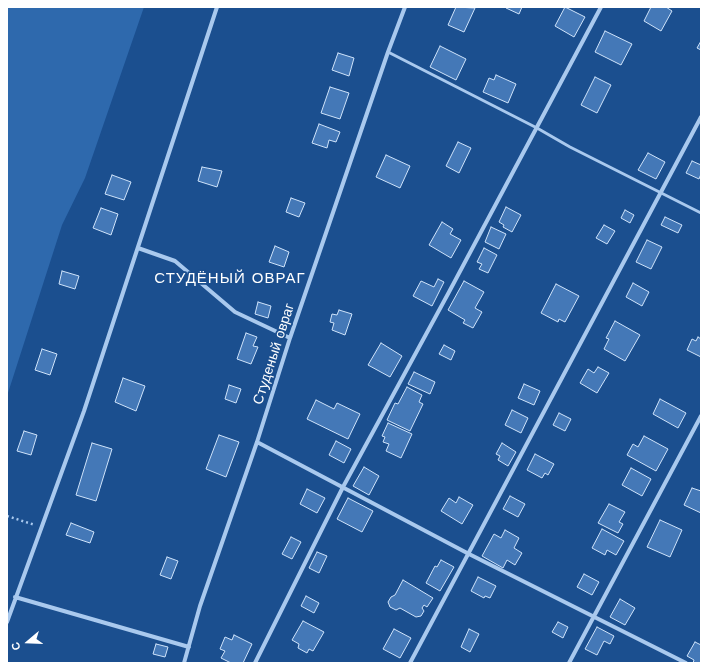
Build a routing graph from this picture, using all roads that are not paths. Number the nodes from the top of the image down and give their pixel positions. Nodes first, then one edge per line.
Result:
1 (218, 7) edge
2 (405, 7) edge
3 (601, 7) edge
4 (388, 52) junction
5 (701, 117) edge
6 (537, 128) junction
7 (660, 193) junction
8 (701, 213) edge
9 (138, 248) junction
10 (290, 338) junction
11 (701, 416) edge
12 (257, 442) junction
13 (343, 487) junction
14 (469, 554) junction
15 (15, 598) junction
16 (594, 618) junction
17 (7, 622) edge
18 (189, 647) junction
19 (184, 663) edge
20 (255, 663) edge
21 (410, 663) edge
22 (569, 663) edge
23 (686, 663) edge

1 - 9 street
2 - 4 street, Студеный овраг
3 - 6 street
4 - 6 lane
4 - 10 street, Студеный овраг
5 - 7 street
6 - 7 lane
6 - 13 street
7 - 8 lane
7 - 14 street
9 - 10 street
9 - 15 street
10 - 12 street, Студеный овраг
11 - 16 street
12 - 13 street
12 - 18 street, Студеный овраг
13 - 14 street
13 - 20 street
14 - 16 street
14 - 21 street
15 - 17 street
15 - 18 street
16 - 22 street
16 - 23 street
18 - 19 street, Студеный овраг

